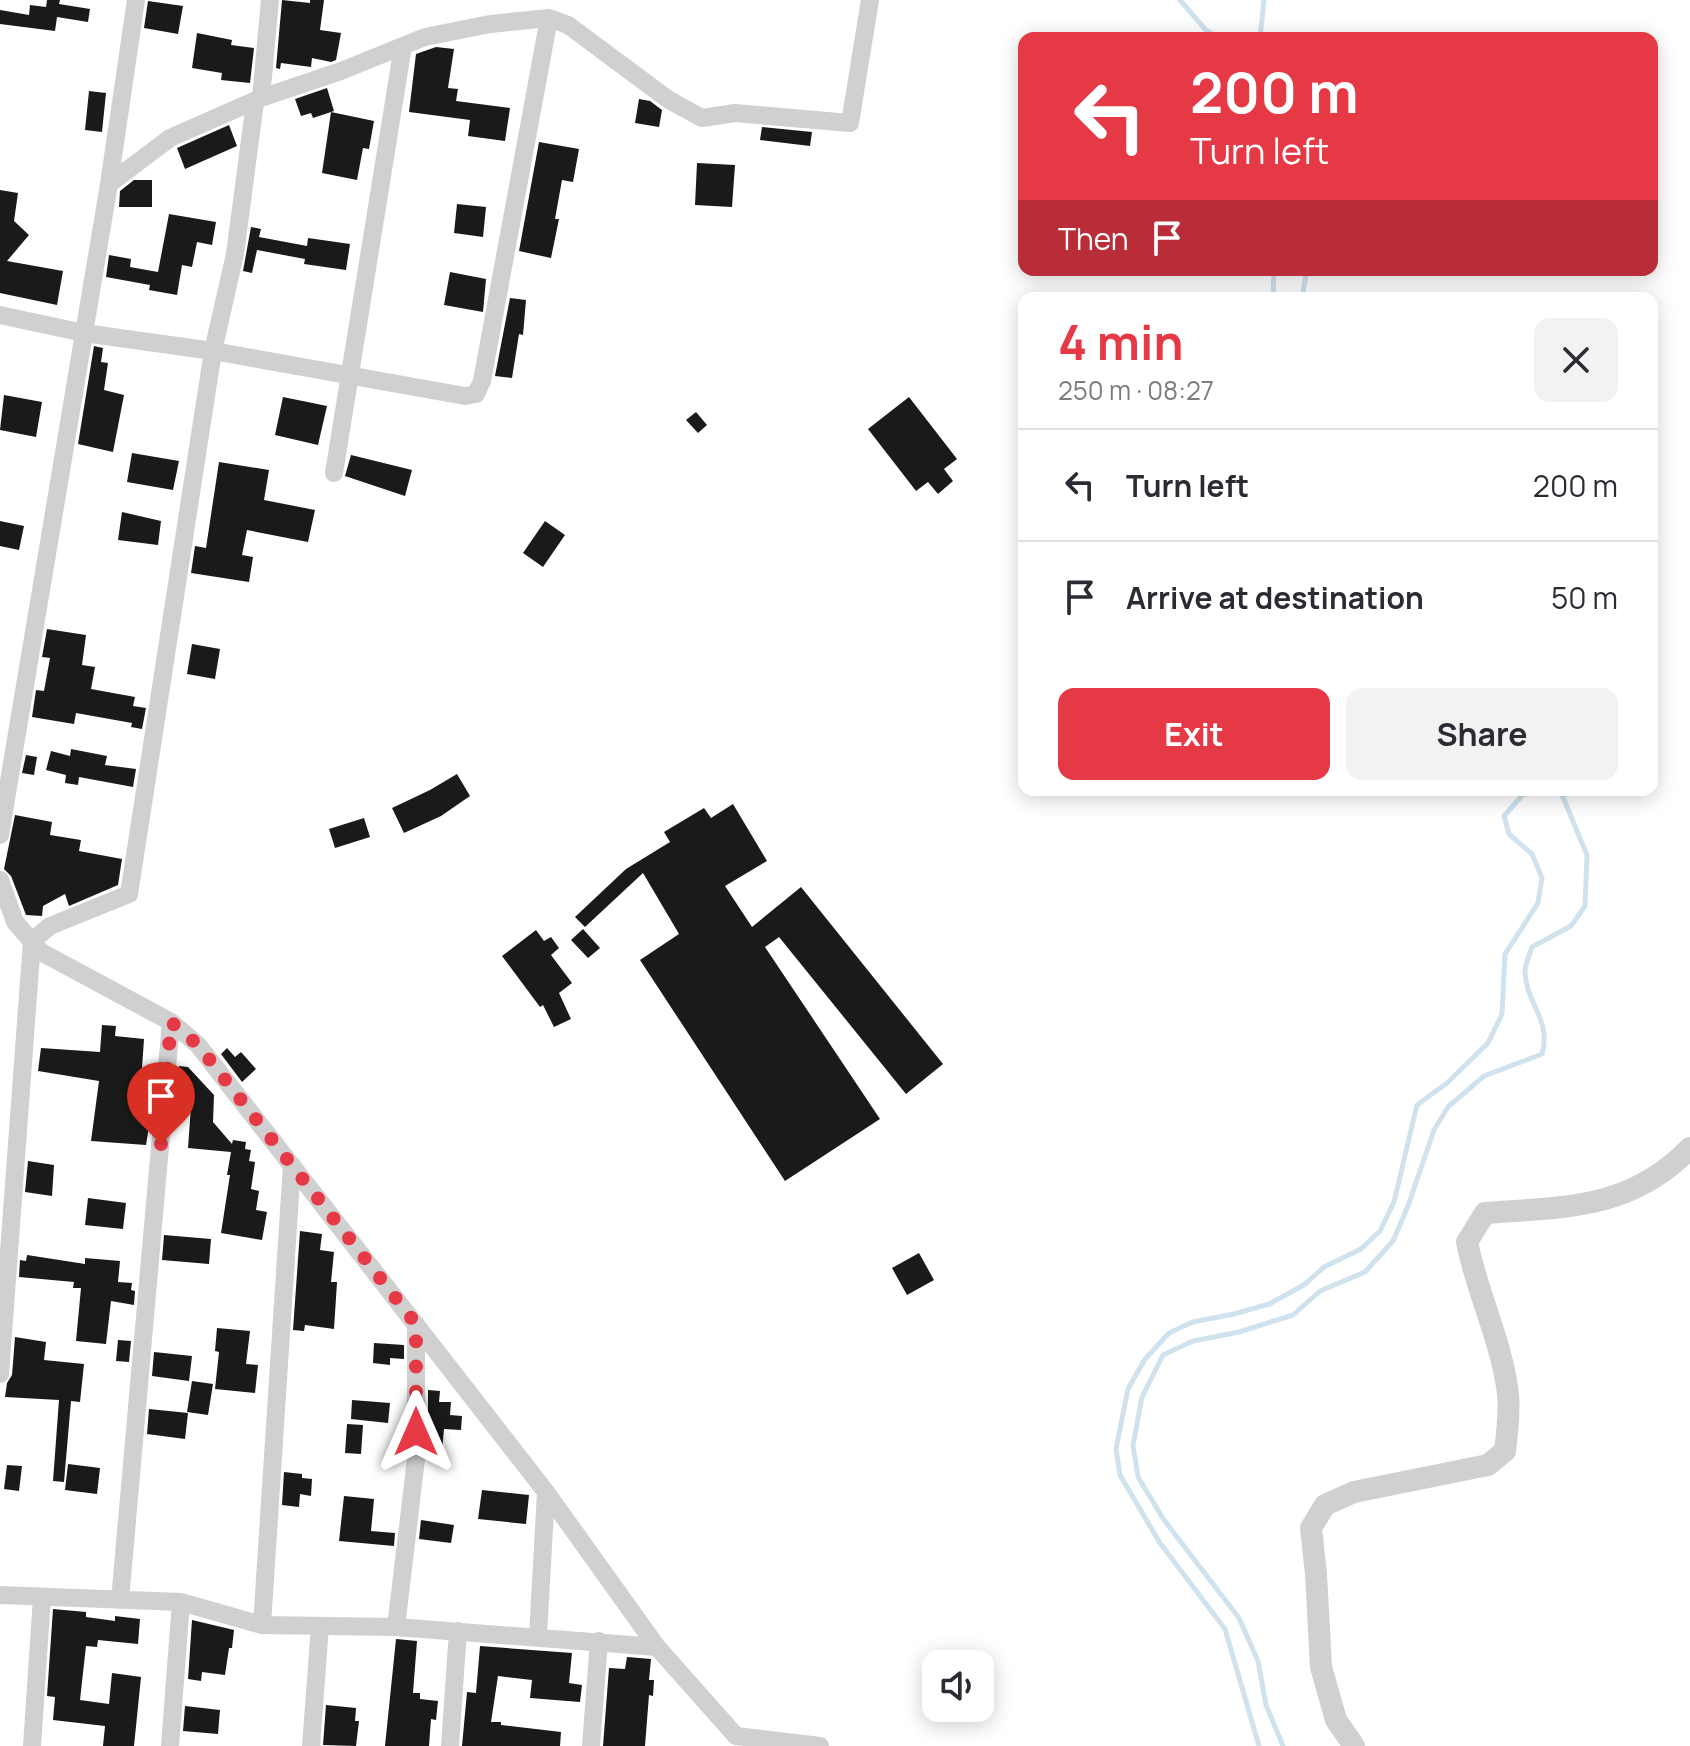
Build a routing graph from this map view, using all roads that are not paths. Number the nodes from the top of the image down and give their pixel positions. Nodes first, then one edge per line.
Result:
1 (136, 0) edge
2 (270, 0) edge
3 (870, 0) edge
4 (549, 18) junction
5 (403, 46) junction
6 (258, 100) junction
7 (109, 184) junction
8 (0, 315) edge
9 (84, 333) junction
10 (213, 351) junction
11 (350, 375) junction
12 (334, 473) dead end
13 (0, 835) edge
14 (0, 880) edge
15 (32, 941) junction
16 (171, 1022) junction
17 (1690, 1148) edge
18 (292, 1165) junction
19 (416, 1324) junction
20 (0, 1374) edge
21 (546, 1492) junction
22 (0, 1595) edge
23 (42, 1597) junction
24 (120, 1600) junction
25 (181, 1602) junction
26 (262, 1625) junction
27 (320, 1626) junction
28 (396, 1627) junction
29 (458, 1631) junction
30 (538, 1636) junction
31 (599, 1641) junction
32 (657, 1647) junction
33 (736, 1741) edge
34 (32, 1746) edge
35 (170, 1746) edge
36 (311, 1746) edge
37 (450, 1746) edge
38 (591, 1746) edge
39 (820, 1746) edge
40 (1354, 1746) edge

1 - 7 street
2 - 6 street
3 - 4 street
4 - 5 street
4 - 11 street
5 - 6 street
5 - 11 street
6 - 7 street
6 - 10 street
7 - 9 street
8 - 9 street
9 - 10 street
9 - 13 street
10 - 11 street
10 - 15 street
11 - 12 street
14 - 15 street
15 - 16 street
15 - 20 street
16 - 18 street
16 - 24 street
17 - 40 street
18 - 19 street
18 - 26 street
19 - 21 street
19 - 28 street
21 - 30 street
21 - 32 street
22 - 23 street
23 - 24 street
23 - 34 street
24 - 25 street
25 - 26 street
25 - 35 street
26 - 27 street
27 - 28 street
27 - 36 street
28 - 29 street
29 - 30 street
29 - 37 street
30 - 31 street
31 - 32 street
31 - 38 street
32 - 33 street
33 - 39 street

